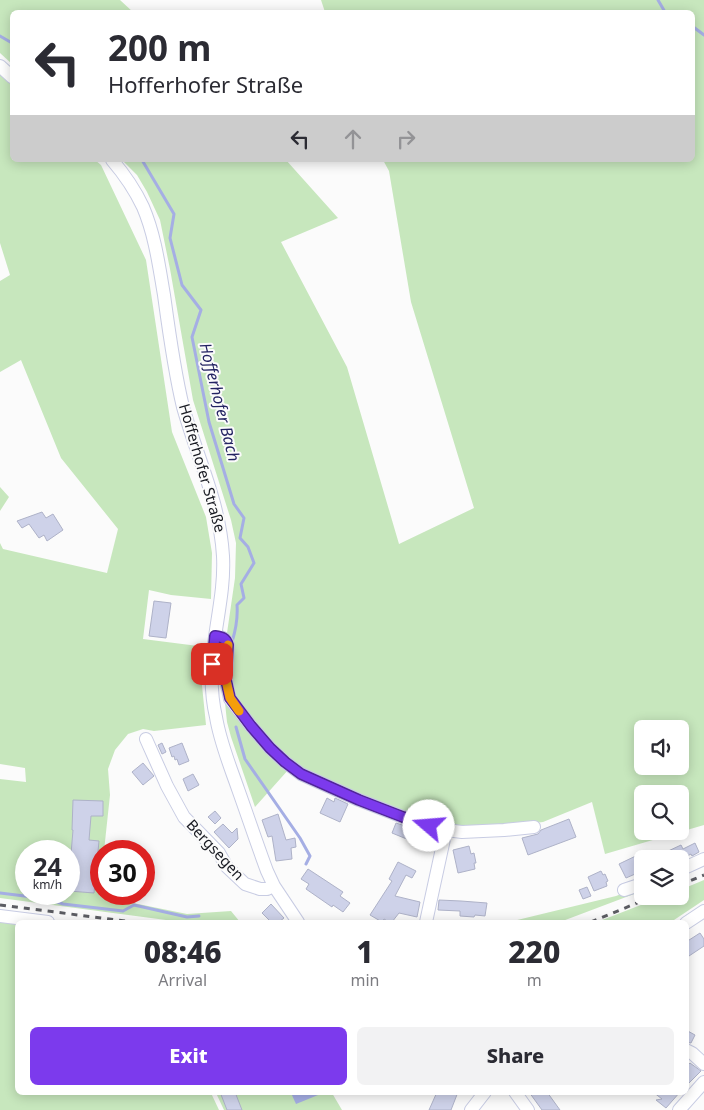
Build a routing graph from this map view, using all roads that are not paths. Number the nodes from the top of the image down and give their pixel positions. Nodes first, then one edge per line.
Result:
1 (0, 66) edge
2 (10, 74) edge
3 (114, 162) edge
4 (215, 636) junction
5 (146, 738) dead end
6 (534, 827) dead end
7 (446, 830) junction
8 (704, 859) edge
9 (689, 866) edge
10 (274, 886) junction
11 (634, 887) edge
12 (624, 890) dead end
13 (704, 911) edge
14 (0, 916) edge
15 (32, 920) edge
16 (297, 920) edge
17 (426, 920) edge
18 (689, 921) edge
19 (689, 1052) edge
20 (704, 1064) edge
21 (704, 1082) edge
22 (483, 1095) edge
23 (517, 1095) edge
24 (472, 1110) edge
25 (528, 1110) edge
26 (679, 1110) edge

1 - 2 street
3 - 4 street, Hofferhofer Straße
4 - 7 street
4 - 10 street, Hofferhofer Straße
5 - 10 street, Bergsegen
6 - 7 street
7 - 17 street
8 - 9 street
10 - 16 street, Hofferhofer Straße
11 - 12 street
13 - 18 street
14 - 15 street
19 - 20 street
21 - 26 street
22 - 24 street
23 - 25 street

